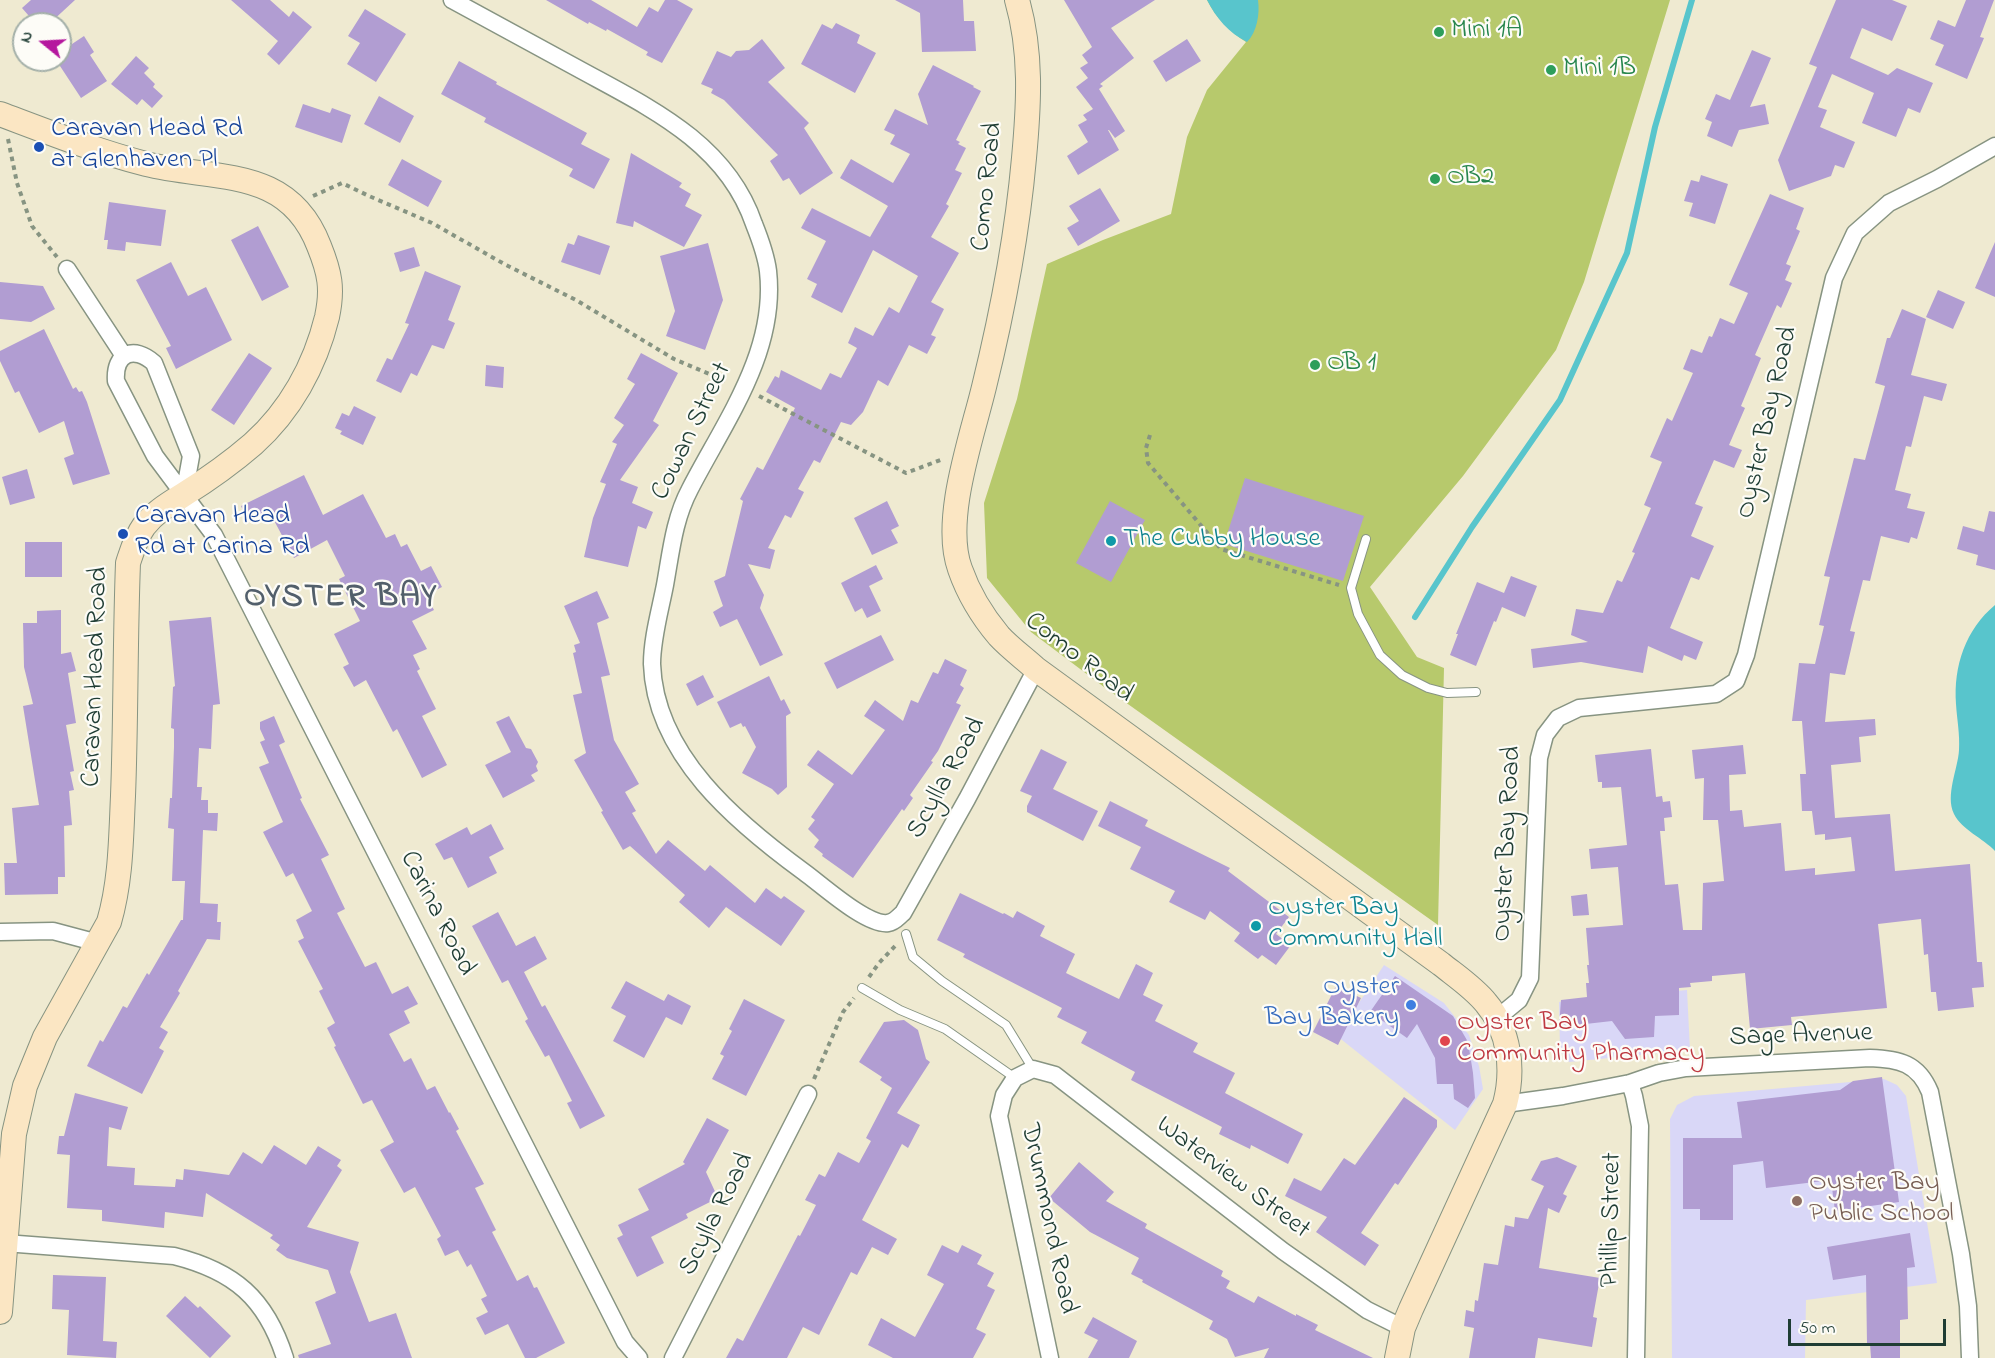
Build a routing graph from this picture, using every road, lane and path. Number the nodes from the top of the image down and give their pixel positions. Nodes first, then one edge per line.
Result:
1 (452, 0) edge
2 (1017, 0) edge
3 (3, 125) edge
4 (1995, 146) edge
5 (293, 205) junction
6 (68, 269) joint
7 (124, 356) junction
8 (744, 388) junction
9 (1150, 435) dead end
10 (969, 449) junction
11 (184, 495) junction
12 (1366, 539) dead end
13 (1351, 588) junction
14 (1036, 669) junction
15 (1476, 692) dead end
16 (903, 913) joint
17 (0, 932) edge
18 (906, 934) dead end
19 (98, 943) junction
20 (862, 988) joint
21 (1496, 1019) junction
22 (1033, 1069) junction
23 (1015, 1078) junction
24 (1630, 1083) junction
25 (808, 1094) joint
26 (1505, 1104) junction
27 (4, 1243) junction
28 (0, 1312) edge
29 (1403, 1328) junction
30 (285, 1358) edge
31 (639, 1358) edge
32 (673, 1358) edge
33 (1050, 1358) edge
34 (1397, 1358) edge
35 (1636, 1358) edge
36 (1970, 1358) edge

1 - 8 street, Cowan Street
2 - 10 street, Como Road
3 - 5 street, Caravan Head Road
3 - 6 path
4 - 21 street, Oyster Bay Road
5 - 8 path
5 - 11 street, Caravan Head Road
6 - 7 street
7 - 11 street, Carina Road
7 - 11 street
8 - 10 path
8 - 16 street, Cowan Street
9 - 13 path
10 - 14 street, Como Road
11 - 19 street, Caravan Head Road
11 - 31 street, Carina Road
12 - 13 lane
13 - 15 lane
14 - 16 street, Scylla Road
14 - 21 street, Como Road
17 - 19 street
18 - 22 lane
19 - 27 street, Caravan Head Road
20 - 23 lane
20 - 25 path
21 - 26 street
22 - 23 street
22 - 29 street, Waterview Street
23 - 33 street, Drummond Road
24 - 26 street, Sage Avenue
24 - 35 street, Phillip Street
24 - 36 street, Sage Avenue
25 - 32 street, Scylla Road
26 - 29 street
27 - 28 street, Caravan Head Road
27 - 30 street
29 - 34 street

